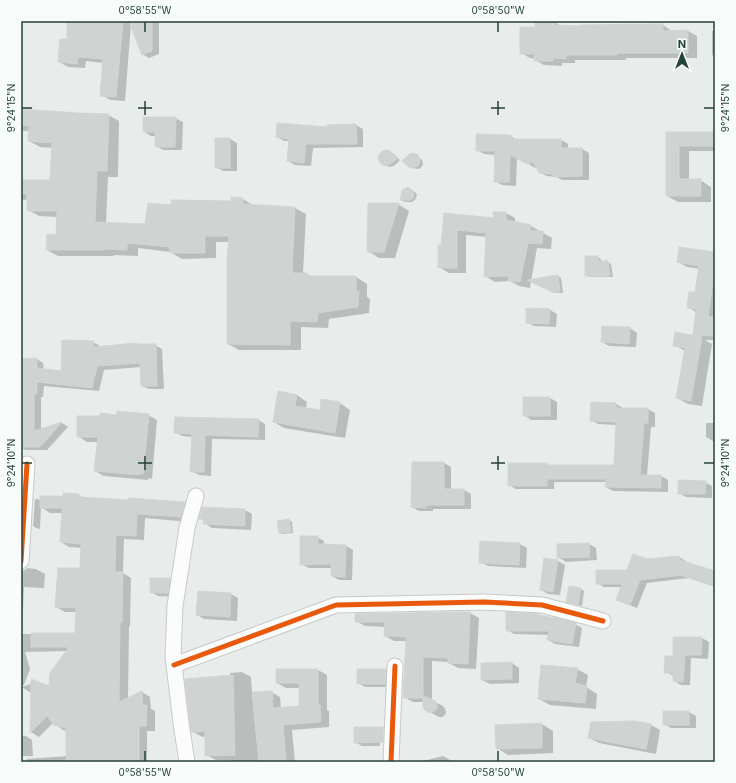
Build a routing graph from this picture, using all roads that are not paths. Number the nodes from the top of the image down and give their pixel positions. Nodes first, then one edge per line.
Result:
1 (27, 464) dead end
2 (196, 496) dead end
3 (21, 561) edge
4 (603, 621) dead end
5 (174, 665) junction
6 (395, 666) dead end
7 (187, 762) edge
8 (391, 762) edge

1 - 3 street
2 - 5 street
4 - 5 street
5 - 7 street
6 - 8 street

